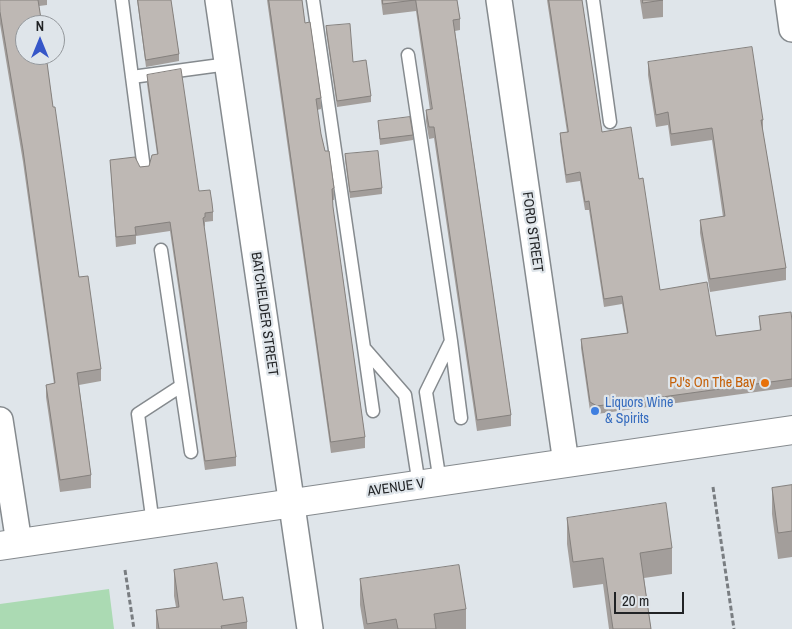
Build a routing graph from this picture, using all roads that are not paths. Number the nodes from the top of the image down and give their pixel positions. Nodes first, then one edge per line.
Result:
1 (122, 0) edge
2 (218, 0) edge
3 (314, 0) edge
4 (499, 0) edge
5 (592, 0) edge
6 (788, 0) edge
7 (792, 29) edge
8 (408, 55) dead end
9 (228, 64) junction
10 (132, 77) junction
11 (610, 122) dead end
12 (144, 169) edge
13 (161, 250) dead end
14 (451, 341) junction
15 (364, 348) junction
16 (182, 386) junction
17 (373, 411) dead end
18 (461, 418) dead end
19 (0, 420) edge
20 (792, 430) edge
21 (191, 452) dead end
22 (566, 463) junction
23 (430, 483) junction
24 (291, 504) junction
25 (153, 524) junction
26 (9, 544) edge
27 (310, 629) edge

1 - 10 lane
2 - 9 street, BATCHELDER STREET
3 - 15 lane
4 - 22 street, FORD STREET
5 - 11 lane
6 - 7 street
8 - 14 lane
9 - 10 lane
9 - 24 street, BATCHELDER STREET
10 - 12 lane
13 - 16 lane
14 - 18 lane
14 - 23 lane
15 - 17 lane
15 - 23 lane
16 - 21 lane
16 - 25 lane
19 - 26 street
20 - 22 main road, AVENUE V
22 - 23 main road, AVENUE V
23 - 24 main road, AVENUE V
24 - 25 main road, AVENUE V
24 - 27 street, BATCHELDER STREET
25 - 26 main road, AVENUE V

